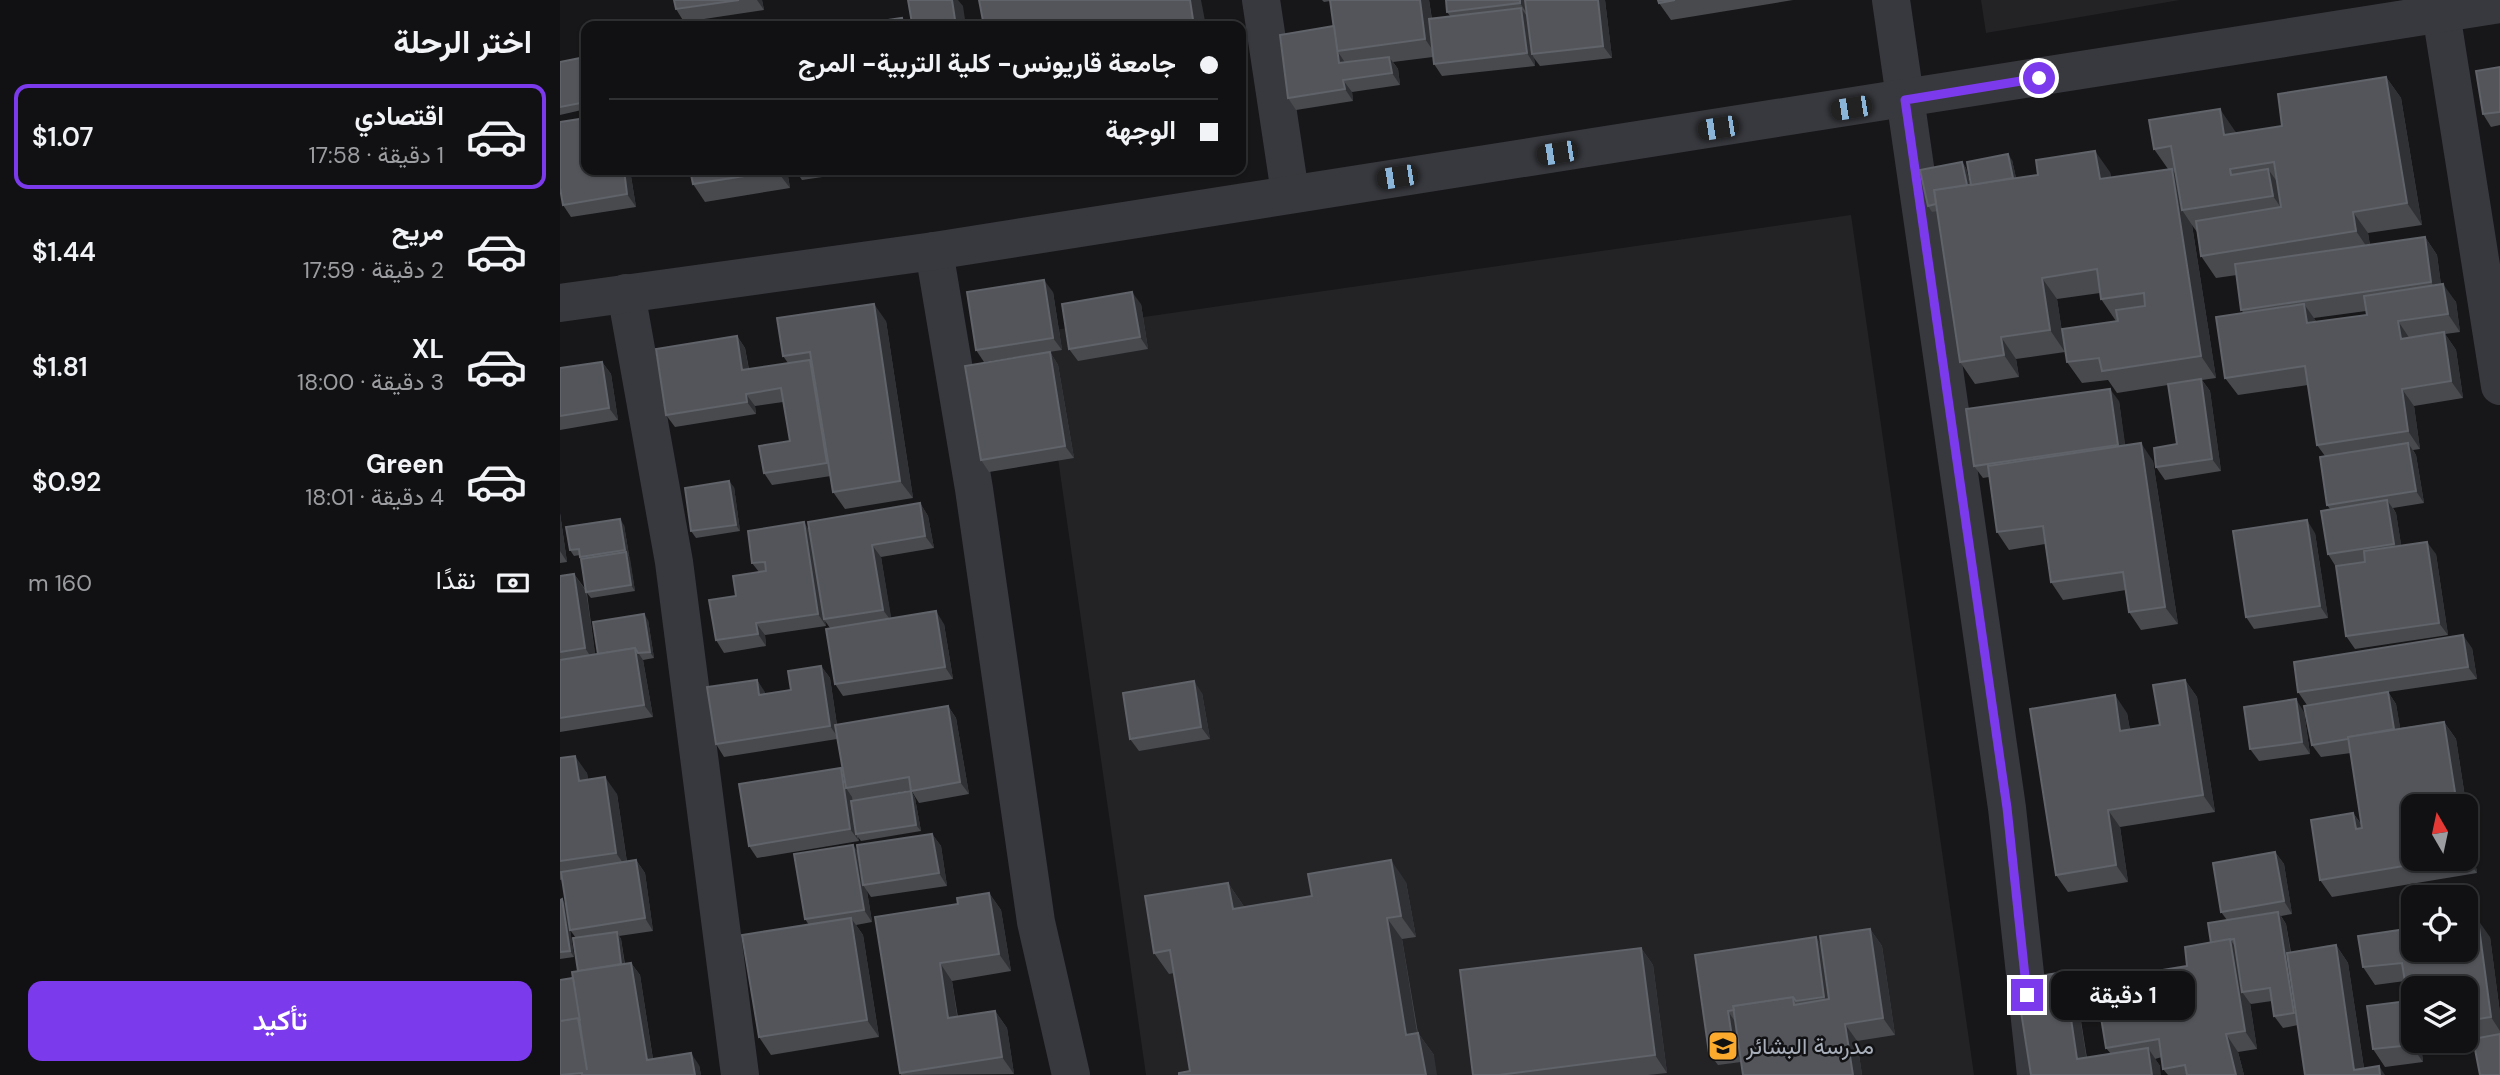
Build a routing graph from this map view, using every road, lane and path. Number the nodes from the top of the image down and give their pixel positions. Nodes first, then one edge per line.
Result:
1 (1261, 0) edge
2 (1891, 0) edge
3 (2500, 4) edge
4 (2441, 13) junction
5 (1905, 100) junction
6 (1290, 193) junction
7 (934, 251) junction
8 (626, 293) junction
9 (560, 303) edge
10 (2500, 386) edge
11 (740, 1075) edge
12 (1071, 1075) edge
13 (2036, 1075) edge

1 - 6 street
2 - 5 street
3 - 4 street
4 - 5 street
4 - 10 street
5 - 6 street
5 - 13 street
6 - 7 street
7 - 8 street
7 - 12 street
8 - 9 street
8 - 11 street

